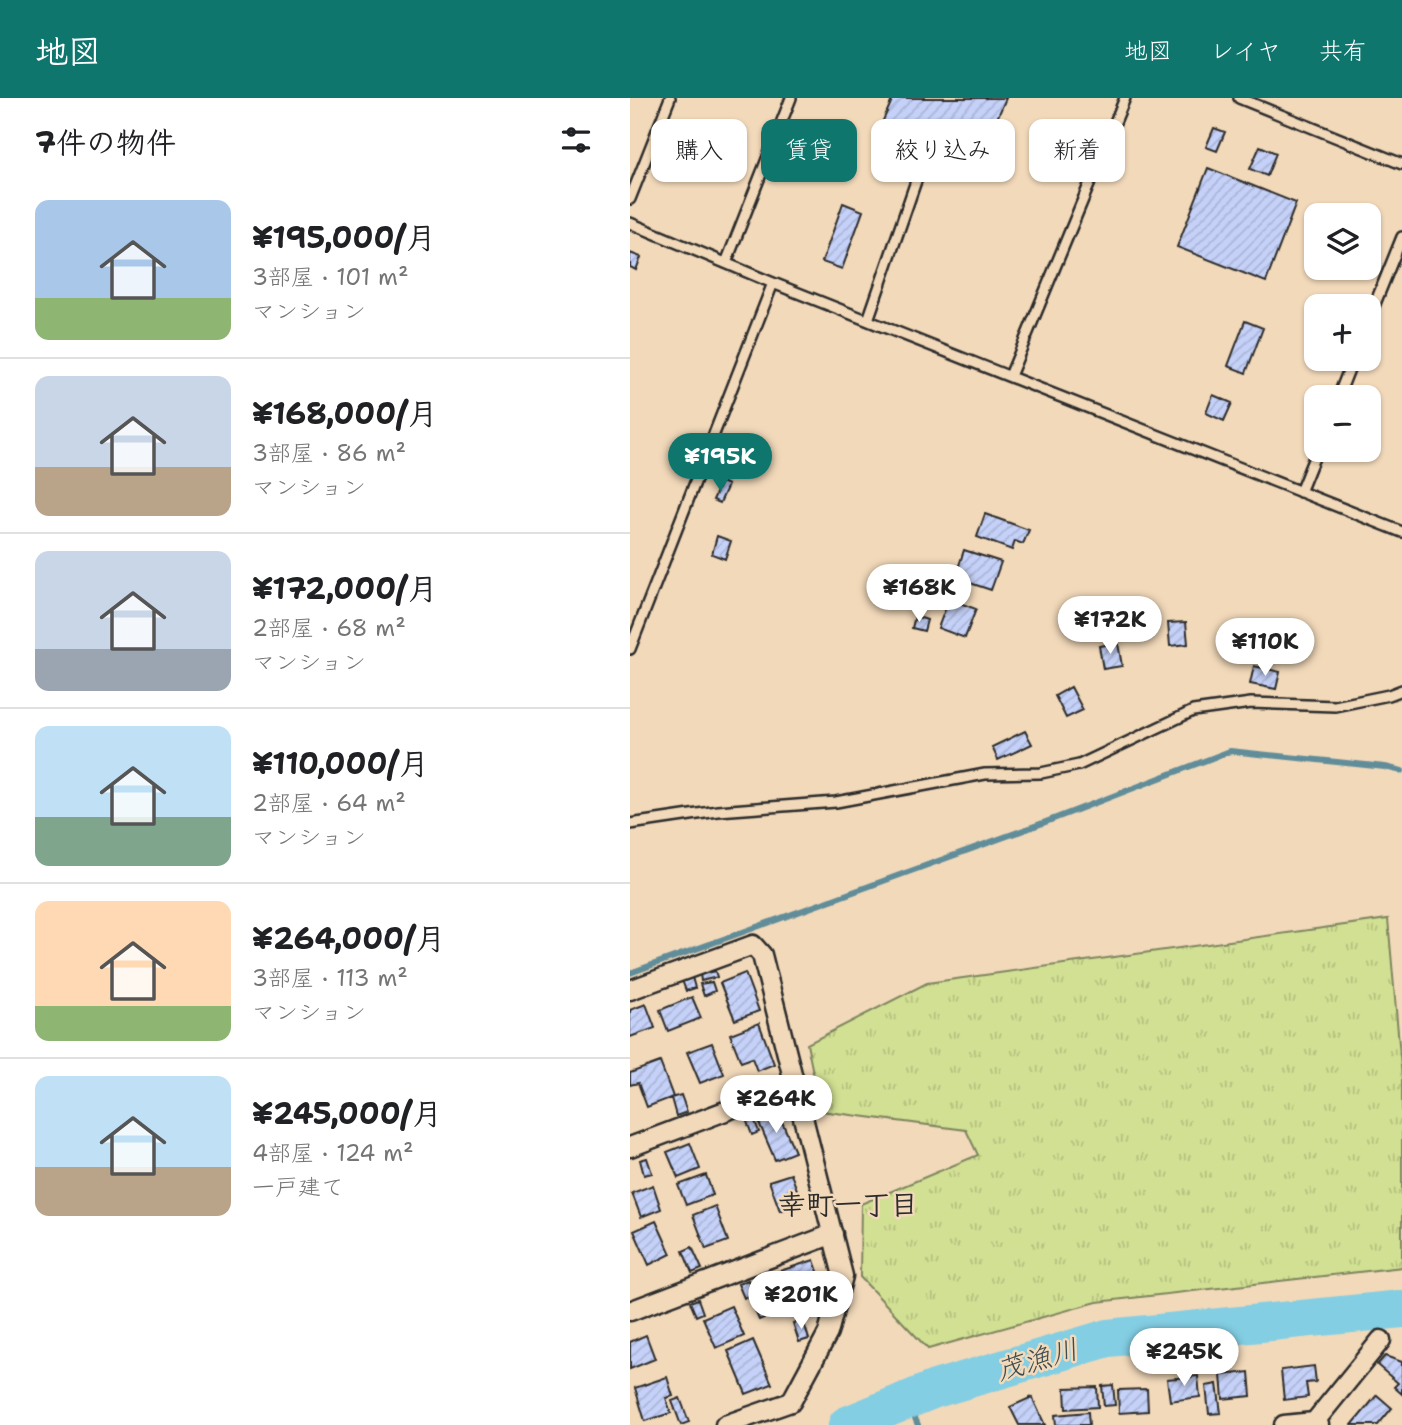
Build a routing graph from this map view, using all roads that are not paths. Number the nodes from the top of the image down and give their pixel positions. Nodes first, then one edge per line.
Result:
1 (670, 98) edge
2 (791, 98) edge
3 (1125, 98) edge
4 (1239, 98) edge
5 (1402, 164) edge
6 (916, 182) edge
7 (630, 199) edge
8 (630, 223) edge
9 (1402, 237) edge
10 (726, 263) junction
11 (773, 283) junction
12 (1379, 294) edge
13 (868, 320) junction
14 (1010, 376) junction
15 (1312, 462) edge
16 (1300, 492) junction
17 (1402, 532) edge
18 (630, 649) edge
19 (1402, 690) edge
20 (630, 824) edge
21 (630, 990) edge
22 (794, 1085) junction
23 (630, 1147) edge
24 (833, 1234) junction
25 (630, 1311) edge
26 (1381, 1340) dead end
27 (1315, 1424) edge
28 (726, 1425) edge
29 (1284, 1425) edge

1 - 7 lane
2 - 10 lane
3 - 14 lane
4 - 5 lane
6 - 13 lane
8 - 10 lane
9 - 12 lane
10 - 11 lane
11 - 13 lane
11 - 18 lane
13 - 14 lane
14 - 16 lane
15 - 16 lane
16 - 17 lane
19 - 20 lane
21 - 22 street
22 - 23 street
22 - 24 street
24 - 25 street
24 - 28 street
26 - 27 street
27 - 29 street

